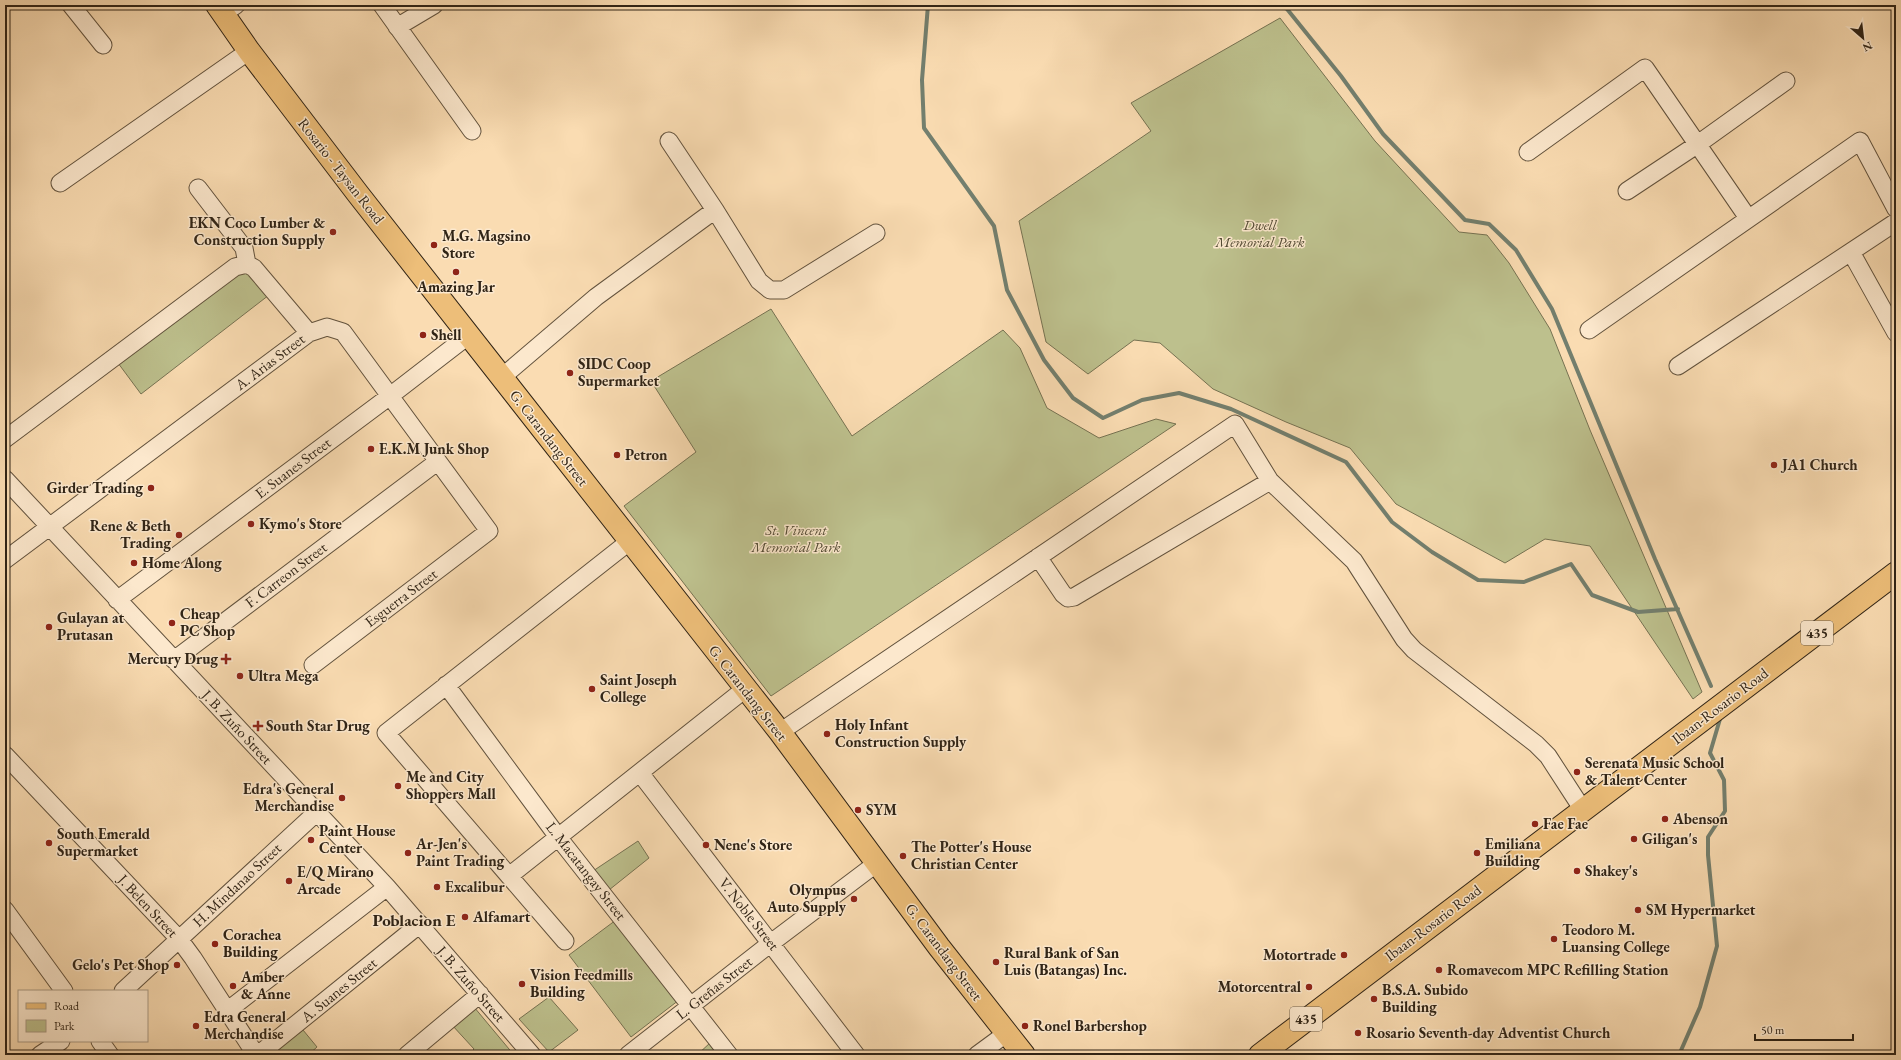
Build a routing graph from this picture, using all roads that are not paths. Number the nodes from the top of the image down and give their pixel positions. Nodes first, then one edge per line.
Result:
1 (71, 5) edge
2 (382, 5) edge
3 (434, 5) edge
4 (225, 8) edge
5 (397, 27) junction
6 (103, 45) dead end
7 (249, 51) junction
8 (1786, 80) dead end
9 (472, 131) dead end
10 (669, 141) dead end
11 (1698, 144) junction
12 (1528, 152) dead end
13 (60, 183) dead end
14 (198, 188) dead end
15 (1627, 191) dead end
16 (1896, 208) edge
17 (715, 210) junction
18 (1748, 218) junction
19 (1896, 222) edge
20 (876, 233) dead end
21 (1851, 252) junction
22 (247, 264) junction
23 (1589, 330) dead end
24 (309, 333) junction
25 (1896, 333) edge
26 (468, 335) junction
27 (1678, 366) dead end
28 (501, 378) junction
29 (390, 396) junction
30 (5, 439) edge
31 (437, 462) junction
32 (5, 479) edge
33 (1270, 481) junction
34 (49, 528) junction
35 (489, 531) joint
36 (630, 541) junction
37 (1038, 557) junction
38 (5, 560) edge
39 (1896, 573) edge
40 (117, 600) junction
41 (174, 660) junction
42 (313, 665) dead end
43 (446, 685) junction
44 (746, 689) junction
45 (780, 732) junction
46 (5, 755) edge
47 (640, 773) junction
48 (1583, 810) junction
49 (317, 812) junction
50 (558, 837) junction
51 (877, 863) junction
52 (509, 876) junction
53 (387, 887) junction
54 (5, 910) edge
55 (420, 924) junction
56 (178, 939) junction
57 (565, 941) dead end
58 (771, 943) junction
59 (63, 990) edge
60 (124, 990) edge
61 (480, 994) junction
62 (690, 1005) junction
63 (227, 1012) junction
64 (1007, 1034) junction
65 (60, 1042) edge
66 (101, 1042) edge
67 (40, 1055) edge
68 (110, 1055) edge
69 (257, 1055) edge
70 (407, 1055) edge
71 (532, 1055) edge
72 (628, 1055) edge
73 (729, 1055) edge
74 (856, 1055) edge
75 (977, 1055) edge
76 (1024, 1055) edge
77 (1260, 1055) edge

1 - 6 street
2 - 5 street
3 - 5 street
4 - 7 main road, Rosario - Taysan Road
5 - 9 street
7 - 13 street
7 - 26 main road, Rosario - Taysan Road
8 - 11 street
10 - 17 street
11 - 12 street
11 - 15 street
11 - 18 street
14 - 22 street
16 - 18 street
17 - 20 street
17 - 28 street
18 - 23 street
19 - 21 street
21 - 25 street
21 - 27 street
22 - 24 street
22 - 30 street
24 - 29 street, A. Arias Street
24 - 34 street, A. Arias Street
26 - 28 main road, G. Carandang Street
26 - 29 street, E. Suanes Street
28 - 36 main road, G. Carandang Street
29 - 31 street, A. Arias Street
29 - 40 street, E. Suanes Street
31 - 35 street, A. Arias Street
31 - 41 street, F. Carreon Street
32 - 34 street, J. B. Zuño Street
33 - 37 street
33 - 37 street
33 - 48 street
34 - 38 street, A. Arias Street
34 - 40 street, J. B. Zuño Street
35 - 42 street, Esguerra Street
36 - 43 street
36 - 44 main road, G. Carandang Street
37 - 45 street
39 - 48 main road, Ibaan-Rosario Road / 435
40 - 41 street, J. B. Zuño Street
41 - 49 street, J. B. Zuño Street
43 - 50 street, L. Macatangay Street
43 - 52 street
44 - 45 main road, G. Carandang Street
44 - 47 street
45 - 51 main road, G. Carandang Street
46 - 56 street, J. Belen Street
47 - 50 street
47 - 58 street, V. Noble Street
48 - 77 main road, Ibaan-Rosario Road / 435
49 - 53 street, J. B. Zuño Street
49 - 56 street, H. Mindanao Street
50 - 52 street
50 - 62 street, L. Macatangay Street
51 - 58 street, L. Greñas Street
51 - 64 main road, G. Carandang Street
52 - 57 street
53 - 55 street, J. B. Zuño Street
53 - 63 street
54 - 59 street
55 - 61 street, J. B. Zuño Street
55 - 69 street, A. Suanes Street
56 - 60 street, H. Mindanao Street
56 - 63 street, J. Belen Street
58 - 62 street, L. Greñas Street
58 - 74 street, V. Noble Street
61 - 70 street
61 - 71 street, J. B. Zuño Street
62 - 72 street, L. Greñas Street
62 - 73 street, L. Macatangay Street
63 - 69 street, J. Belen Street
64 - 75 street
64 - 76 main road, G. Carandang Street
65 - 67 street
66 - 68 street

